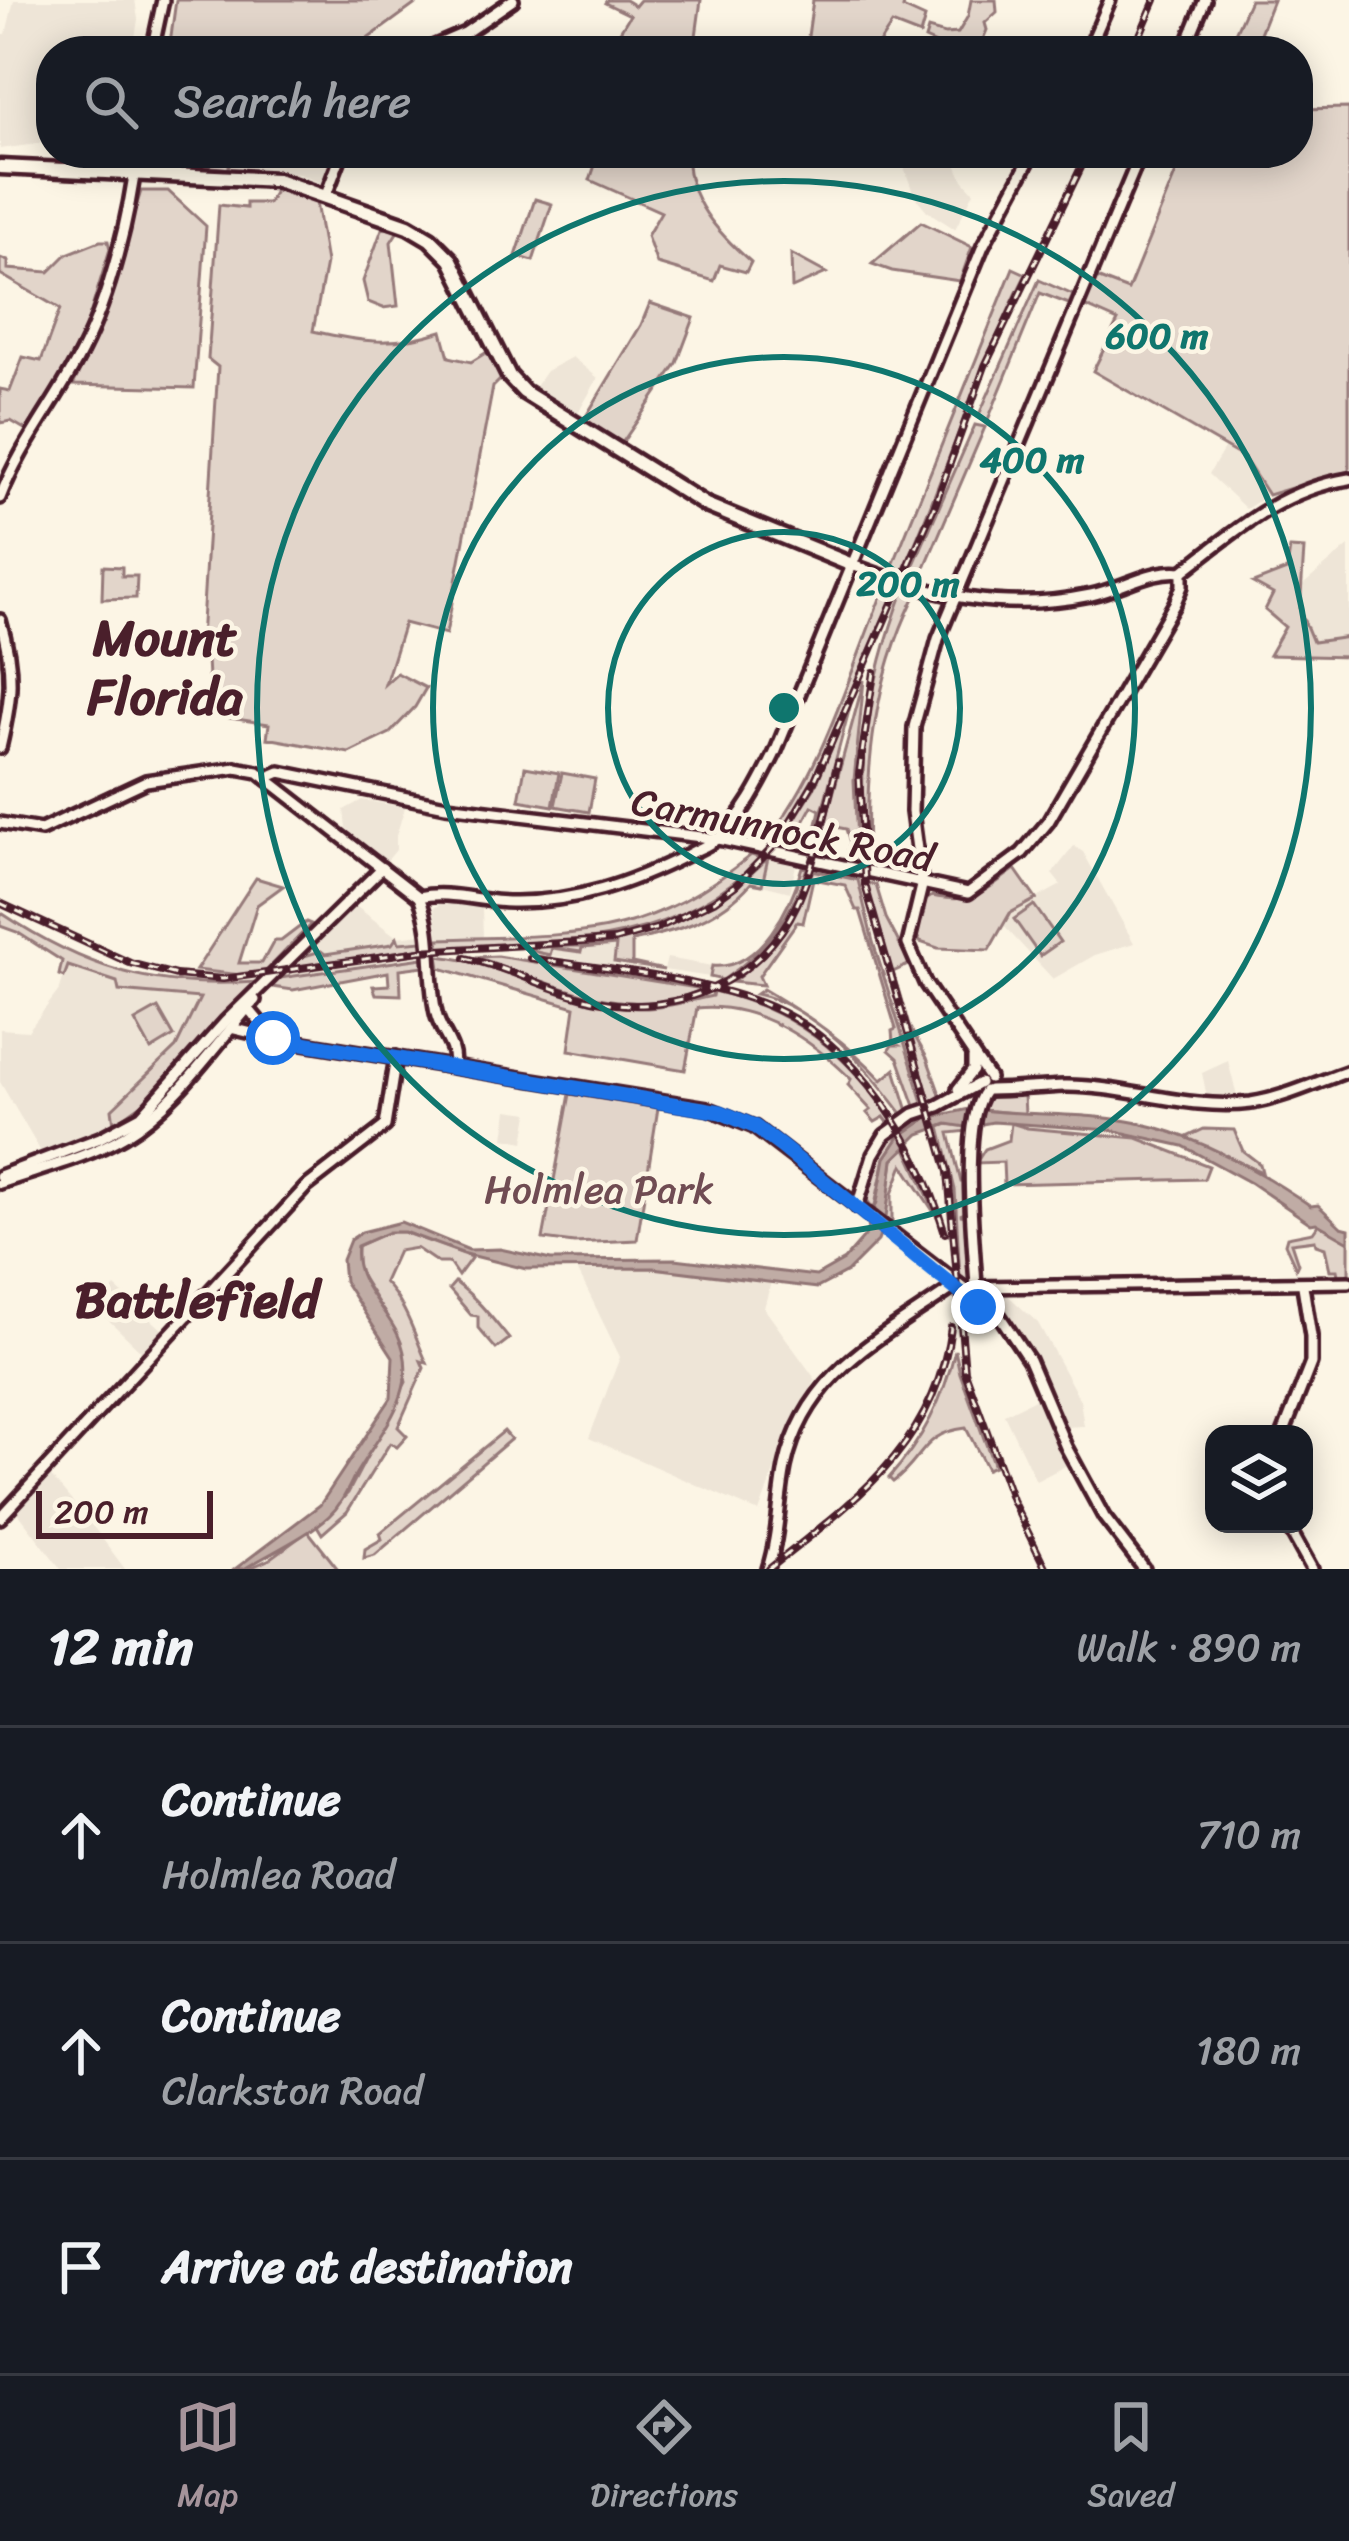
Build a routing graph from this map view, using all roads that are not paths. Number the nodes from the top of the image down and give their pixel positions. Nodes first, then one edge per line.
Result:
1 (163, 0) edge
2 (514, 0) edge
3 (1110, 0) edge
4 (1205, 0) edge
5 (155, 36) edge
6 (460, 36) edge
7 (1094, 36) edge
8 (1190, 36) edge
9 (0, 167) edge
10 (135, 168) edge
11 (336, 168) edge
12 (1025, 168) edge
13 (1135, 168) edge
14 (70, 169) joint
15 (135, 172) junction
16 (326, 195) junction
17 (1349, 478) edge
18 (0, 498) edge
19 (852, 565) junction
20 (1182, 572) junction
21 (956, 597) junction
22 (0, 620) edge
23 (0, 748) edge
24 (266, 778) junction
25 (290, 778) junction
26 (277, 786) junction
27 (0, 823) edge
28 (669, 833) junction
29 (718, 839) junction
30 (674, 862) junction
31 (382, 868) junction
32 (922, 886) junction
33 (419, 897) junction
34 (246, 1006) junction
35 (230, 1023) junction
36 (273, 1038) junction
37 (454, 1048) junction
38 (975, 1055) junction
39 (396, 1057) junction
40 (453, 1066) junction
41 (478, 1070) junction
42 (1349, 1071) edge
43 (986, 1084) junction
44 (954, 1095) junction
45 (976, 1105) junction
46 (0, 1179) edge
47 (861, 1210) junction
48 (890, 1234) junction
49 (1349, 1282) edge
50 (1302, 1286) junction
51 (953, 1288) junction
52 (973, 1290) junction
53 (1004, 1325) junction
54 (1286, 1425) edge
55 (0, 1518) edge
56 (1293, 1533) edge
57 (768, 1569) edge
58 (1144, 1569) edge
59 (1312, 1569) edge

1 - 5 street
2 - 6 street
3 - 7 street
4 - 8 street
9 - 14 main road
10 - 15 street
11 - 16 street
12 - 19 street
13 - 21 street
14 - 15 main road
15 - 16 main road
15 - 18 street
16 - 19 main road
17 - 20 street
19 - 21 street
19 - 29 street
20 - 21 street
20 - 32 street, Carmunnock Road
21 - 32 street
22 - 23 street
24 - 25 street, Carmunnock Road
24 - 26 street
24 - 27 street, Carmunnock Road
25 - 26 street
25 - 28 street, Carmunnock Road
26 - 31 street
28 - 29 street, Carmunnock Road
28 - 30 street
29 - 30 street
29 - 32 street, Carmunnock Road
30 - 33 street
31 - 33 street
31 - 34 street
32 - 38 street
33 - 37 street
34 - 35 street
34 - 36 street
35 - 36 street
35 - 46 street
36 - 39 street
37 - 40 street
37 - 41 street
38 - 43 street
38 - 44 street
39 - 40 street
39 - 55 street
40 - 41 street
41 - 47 street
42 - 43 street
43 - 44 street
43 - 45 street
44 - 45 street
44 - 47 street
45 - 52 street
47 - 48 street
48 - 51 street
48 - 52 street
49 - 50 street
50 - 52 street
50 - 54 street
51 - 52 street
51 - 53 street
51 - 57 street
52 - 53 street
53 - 58 street
56 - 59 street

